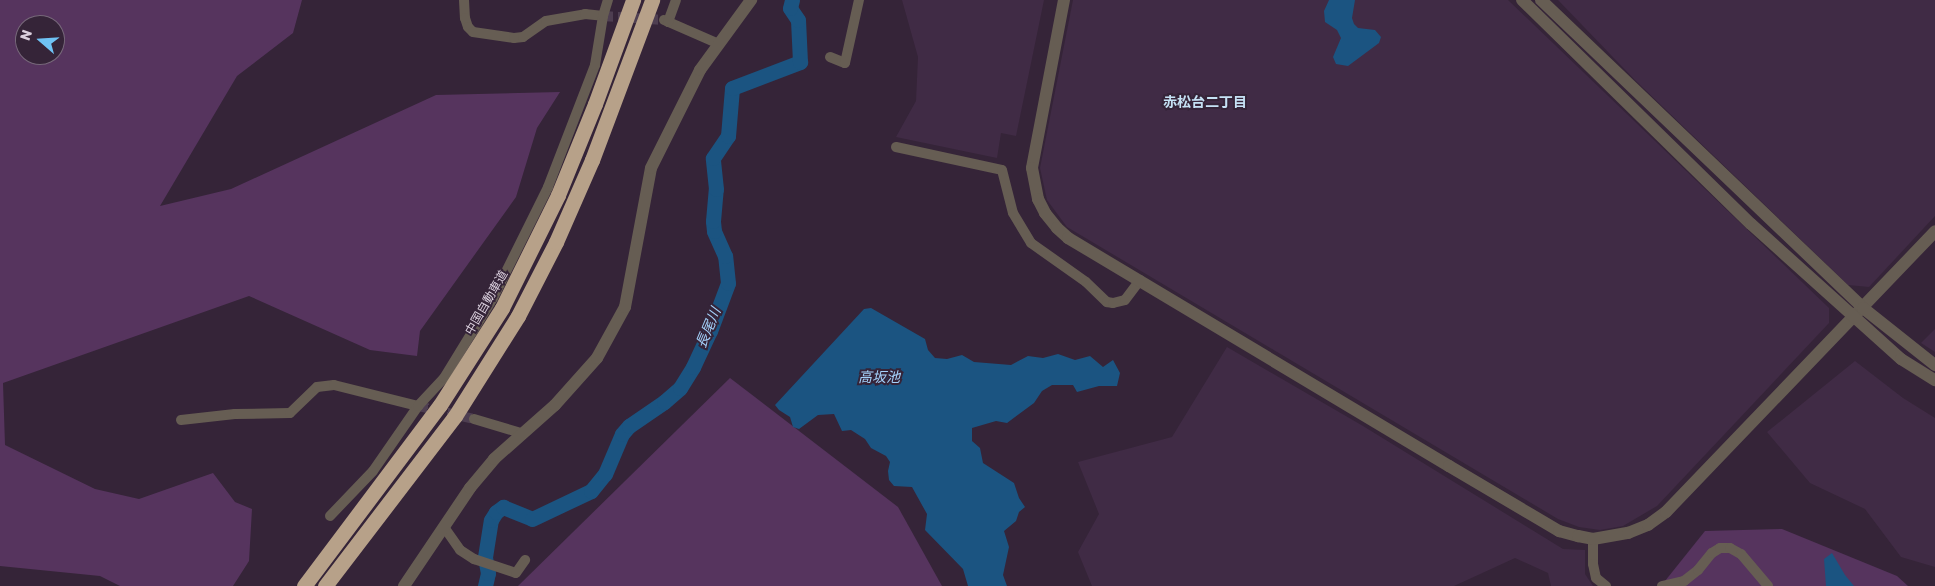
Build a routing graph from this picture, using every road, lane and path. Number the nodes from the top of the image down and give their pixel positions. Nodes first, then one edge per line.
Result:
1 (464, 0) edge
2 (608, 0) edge
3 (633, 0) edge
4 (652, 0) edge
5 (676, 0) edge
6 (751, 0) edge
7 (859, 0) edge
8 (1064, 0) edge
9 (1522, 0) edge
10 (1541, 0) edge
11 (603, 16) junction
12 (719, 44) junction
13 (830, 58) dead end
14 (896, 148) dead end
15 (1935, 231) edge
16 (1140, 280) junction
17 (1863, 308) junction
18 (1854, 318) junction
19 (1935, 365) edge
20 (1935, 380) edge
21 (418, 406) junction
22 (474, 419) tunnel mouth
23 (181, 420) dead end
24 (521, 433) junction
25 (361, 509) junction
26 (330, 516) dead end
27 (444, 527) junction
28 (1594, 539) junction
29 (525, 560) dead end
30 (292, 586) edge
31 (304, 586) edge
32 (325, 586) edge
33 (404, 586) edge
34 (1606, 586) edge
35 (1662, 586) edge
36 (1768, 586) edge

1 - 11 street
2 - 11 street
3 - 25 highway, 中国自動車道
4 - 32 highway
5 - 12 street
6 - 12 street
7 - 13 street
8 - 16 street
9 - 18 street
10 - 17 street
11 - 21 street
12 - 24 street
14 - 16 street
15 - 17 street
16 - 28 street
17 - 18 street
17 - 19 street
18 - 20 street
18 - 28 street
21 - 23 street
21 - 26 street
22 - 24 street
24 - 27 street
25 - 30 highway
25 - 31 highway, 中国自動車道
27 - 29 street
27 - 33 street
28 - 34 street
35 - 36 street

